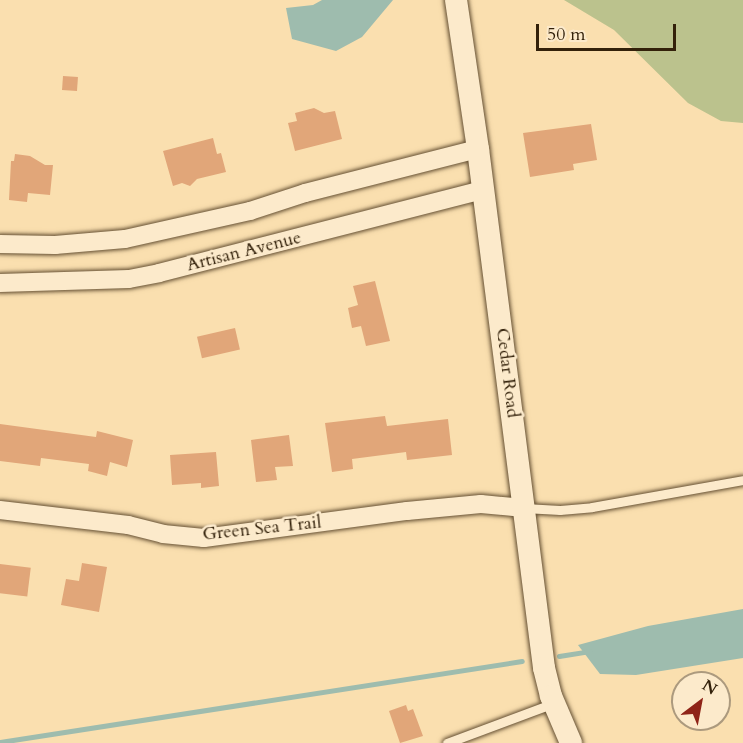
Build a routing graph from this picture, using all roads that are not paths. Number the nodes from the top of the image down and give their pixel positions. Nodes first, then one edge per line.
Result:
1 (456, 0) edge
2 (478, 149) junction
3 (483, 190) junction
4 (0, 244) edge
5 (0, 283) edge
6 (743, 480) edge
7 (524, 508) junction
8 (0, 510) edge
9 (554, 702) junction
10 (447, 743) edge
11 (571, 743) edge

1 - 2 street, Cedar Road
2 - 3 street, Cedar Road
2 - 4 street
3 - 5 street, Artisan Avenue
3 - 7 street, Cedar Road
6 - 7 lane
7 - 8 street, Green Sea Trail
7 - 9 street, Cedar Road
9 - 10 lane
9 - 11 street, Cedar Road

